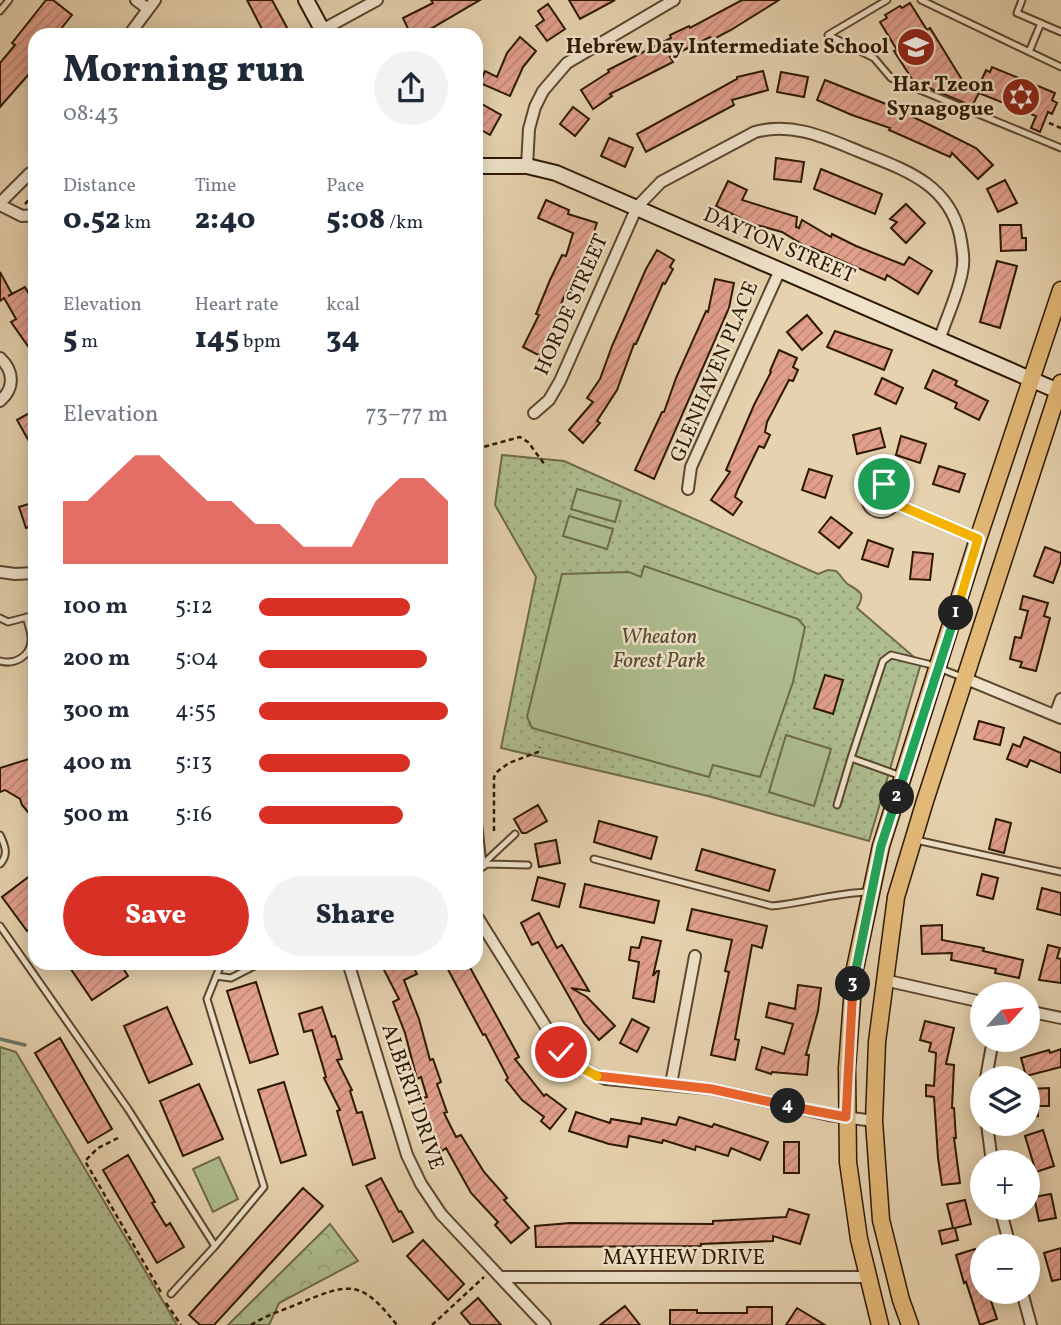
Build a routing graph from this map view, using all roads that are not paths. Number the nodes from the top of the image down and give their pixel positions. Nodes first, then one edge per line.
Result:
1 (9, 0) edge
2 (136, 0) edge
3 (306, 0) edge
4 (377, 0) edge
5 (674, 0) edge
6 (887, 0) edge
7 (920, 0) edge
8 (1022, 0) edge
9 (151, 4) edge
10 (0, 11) edge
11 (1041, 23) junction
12 (135, 28) edge
13 (321, 28) edge
14 (332, 28) edge
15 (1061, 32) edge
16 (1029, 52) junction
17 (1061, 67) edge
18 (1061, 148) edge
19 (483, 166) edge
20 (527, 166) junction
21 (28, 175) edge
22 (0, 204) edge
23 (637, 208) junction
24 (28, 216) edge
25 (780, 271) junction
26 (1061, 290) edge
27 (940, 338) junction
28 (0, 358) edge
29 (1031, 379) junction
30 (1060, 387) edge
31 (0, 401) edge
32 (534, 413) dead end
33 (688, 489) dead end
34 (894, 503) dead end
35 (978, 539) junction
36 (0, 572) edge
37 (28, 574) edge
38 (26, 617) joint
39 (0, 618) edge
40 (28, 624) edge
41 (28, 651) edge
42 (0, 661) edge
43 (939, 668) junction
44 (964, 678) junction
45 (1061, 699) edge
46 (1058, 717) edge
47 (851, 758) junction
48 (904, 777) junction
49 (837, 805) dead end
50 (515, 834) dead end
51 (0, 835) edge
52 (913, 839) junction
53 (594, 859) dead end
54 (483, 863) edge
55 (0, 864) edge
56 (528, 865) dead end
57 (483, 866) edge
58 (1061, 872) edge
59 (871, 891) junction
60 (0, 926) edge
61 (483, 926) edge
62 (695, 956) dead end
63 (28, 966) edge
64 (31, 970) edge
65 (219, 970) edge
66 (246, 970) edge
67 (350, 970) edge
68 (216, 976) junction
69 (884, 980) junction
70 (970, 999) edge
71 (1040, 1014) edge
72 (1061, 1018) edge
73 (671, 1084) junction
74 (846, 1117) junction
75 (874, 1121) junction
76 (215, 1246) junction
77 (502, 1277) junction
78 (867, 1277) junction
79 (171, 1294) dead end
80 (1025, 1304) edge
81 (545, 1325) edge
82 (880, 1325) edge
83 (910, 1325) edge
84 (1031, 1325) edge

1 - 10 lane
2 - 9 street
3 - 13 street
4 - 14 street
5 - 20 street
6 - 18 lane
7 - 16 lane
8 - 11 lane
9 - 12 street
11 - 15 lane
11 - 16 lane
16 - 17 lane
19 - 20 street, DAYTON STREET
20 - 23 street, DAYTON STREET
21 - 22 street
22 - 24 street
23 - 25 street, DAYTON STREET
23 - 27 street, HORDE STREET
23 - 32 street, HORDE STREET
25 - 27 street, DAYTON STREET
25 - 33 street, GLENHAVEN PLACE
26 - 29 main road
27 - 29 street, DAYTON STREET
28 - 31 street
29 - 30 street, DAYTON STREET
29 - 35 main road
30 - 44 main road
34 - 35 street
35 - 43 main road
36 - 37 street
38 - 39 lane
38 - 40 lane
41 - 42 lane
43 - 44 lane
43 - 47 lane
43 - 48 main road
44 - 46 street
44 - 52 main road
45 - 46 street
47 - 48 lane
47 - 49 lane
48 - 59 main road
50 - 54 lane
51 - 55 lane
52 - 58 lane
52 - 69 main road
53 - 59 lane
56 - 57 lane
59 - 74 main road
60 - 63 lane
61 - 73 street
62 - 73 street
64 - 76 lane
65 - 68 lane
66 - 68 lane
67 - 77 street, ALBERTI DRIVE
68 - 76 lane
69 - 70 street
69 - 75 main road
71 - 72 street
73 - 74 street
74 - 75 street
74 - 78 main road
75 - 83 main road
76 - 79 lane
77 - 78 street, MAYHEW DRIVE
77 - 81 street, ALBERTI DRIVE
78 - 82 main road
80 - 84 street

